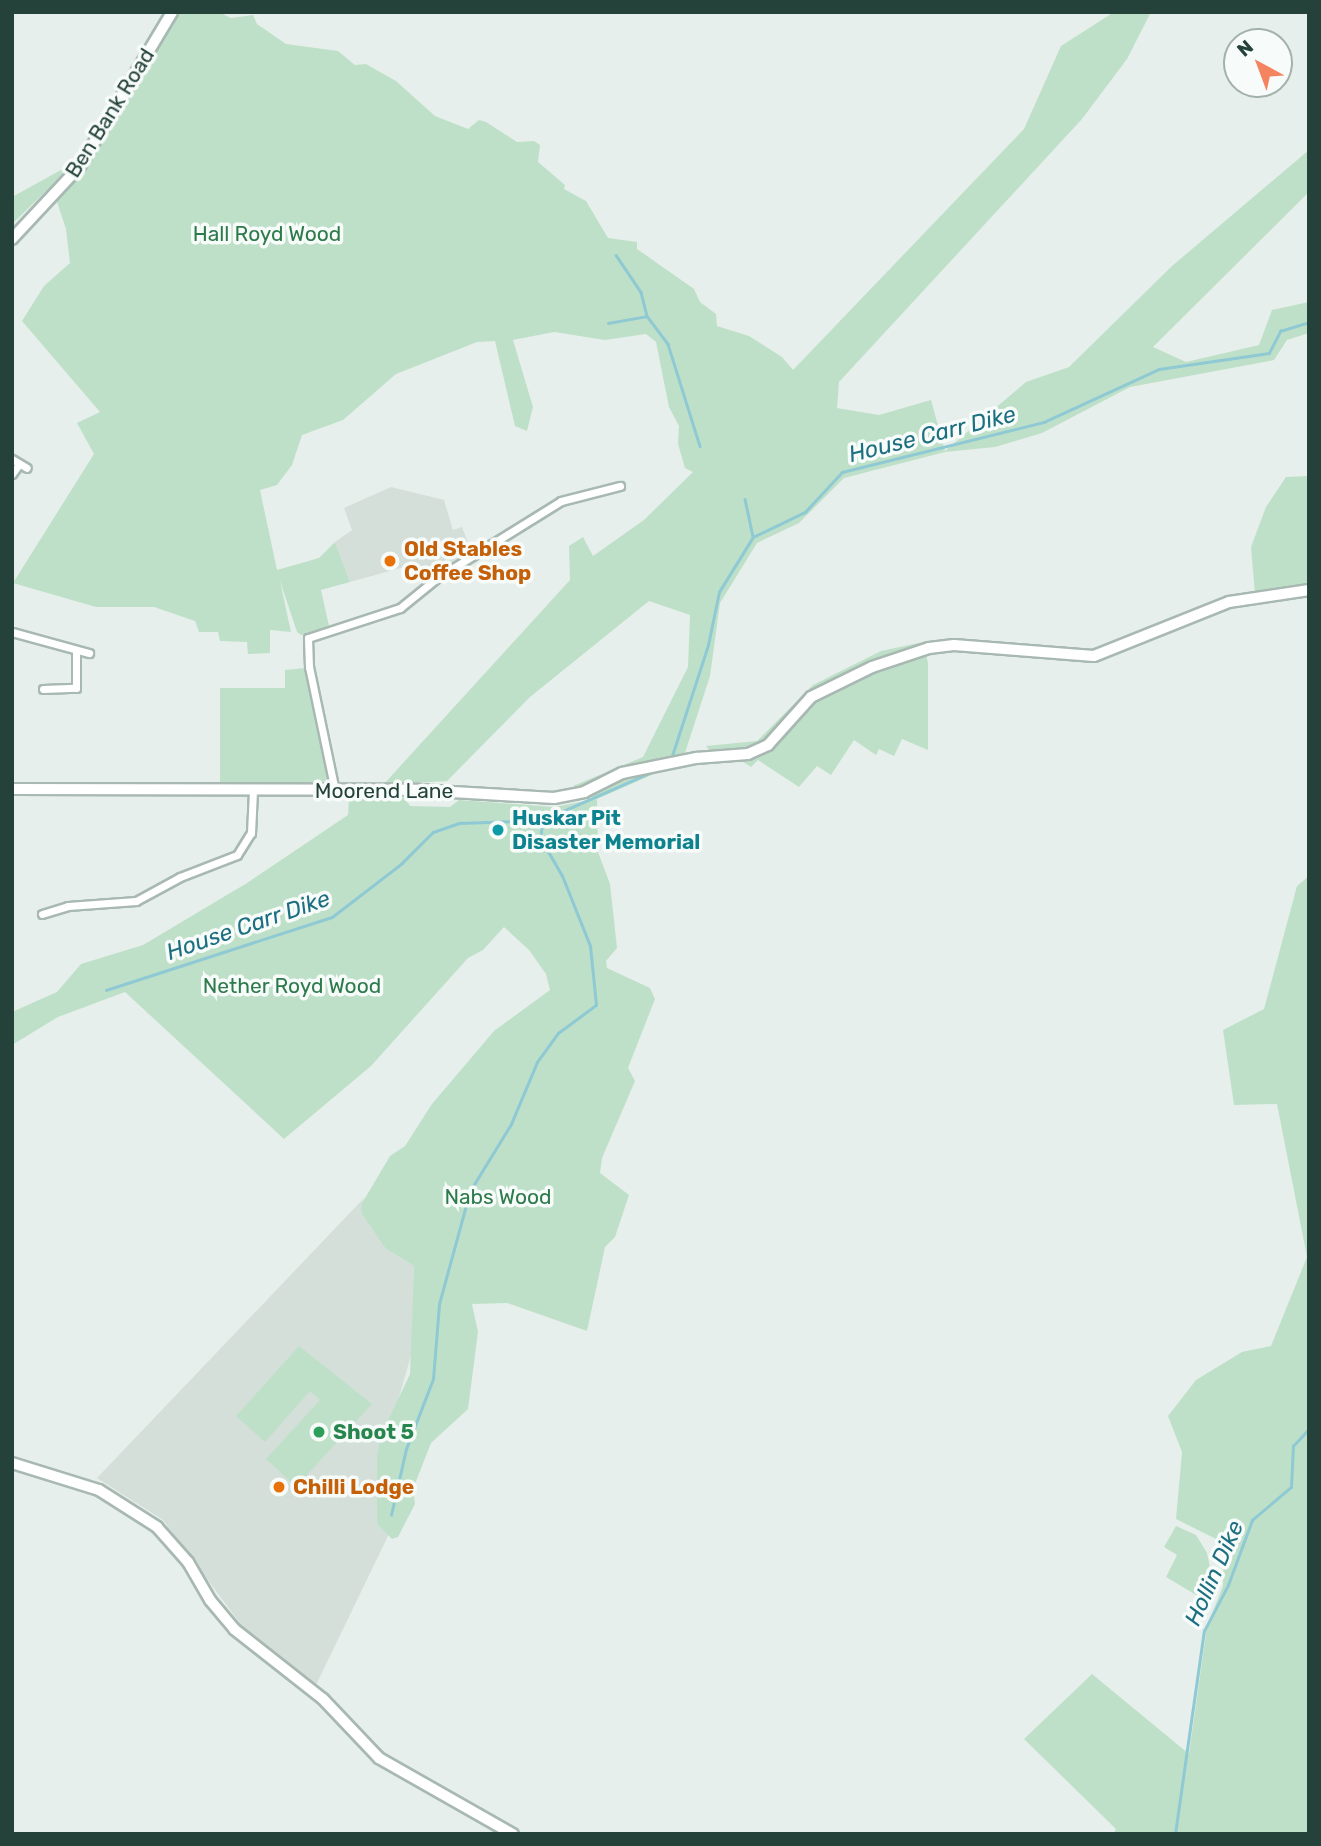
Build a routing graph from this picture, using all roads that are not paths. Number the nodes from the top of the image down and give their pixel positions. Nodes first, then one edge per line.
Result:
1 (172, 12) edge
2 (12, 239) edge
3 (19, 464) edge
4 (12, 474) edge
5 (620, 486) dead end
6 (1309, 590) edge
7 (12, 632) edge
8 (76, 650) junction
9 (89, 653) dead end
10 (43, 689) dead end
11 (12, 789) edge
12 (253, 791) junction
13 (335, 791) junction
14 (42, 914) dead end
15 (12, 1463) edge
16 (513, 1834) edge

1 - 2 street, Ben Bank Road
3 - 4 street
5 - 13 street
6 - 13 street, Moorend Lane
7 - 8 street
8 - 9 street
8 - 10 street
11 - 12 street, Moorend Lane
12 - 13 street, Moorend Lane
12 - 14 street
15 - 16 street

